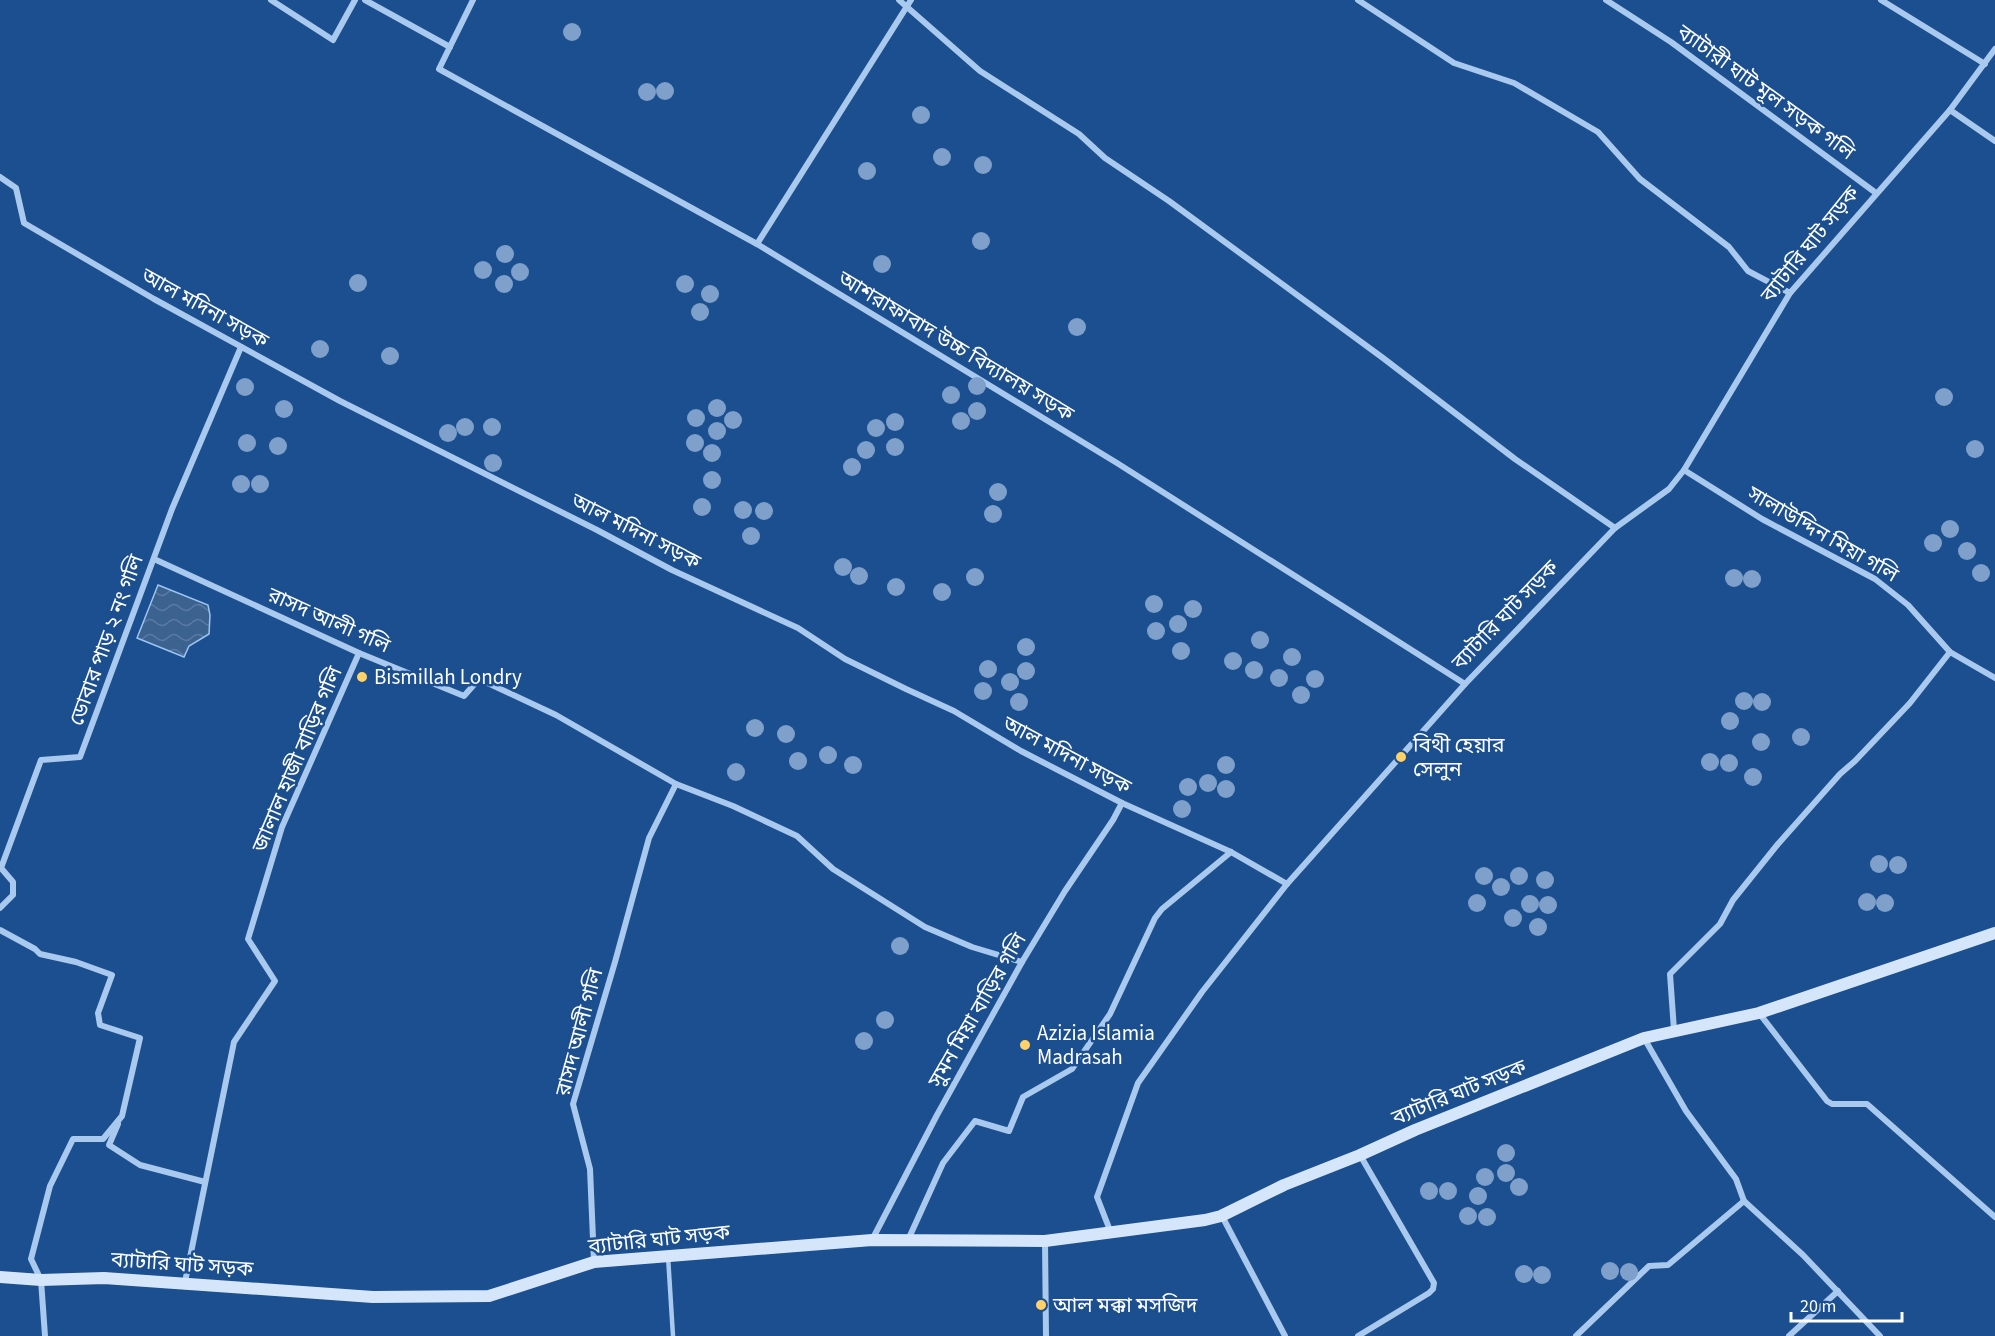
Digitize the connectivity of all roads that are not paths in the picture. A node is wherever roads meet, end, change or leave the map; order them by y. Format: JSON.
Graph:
{"nodes":[{"id":1,"x":271,"y":0,"type":"edge"},
{"id":2,"x":356,"y":0,"type":"edge"},
{"id":3,"x":365,"y":0,"type":"edge"},
{"id":4,"x":473,"y":0,"type":"edge"},
{"id":5,"x":899,"y":0,"type":"edge"},
{"id":6,"x":1358,"y":0,"type":"edge"},
{"id":7,"x":1606,"y":0,"type":"edge"},
{"id":8,"x":1881,"y":0,"type":"edge"},
{"id":9,"x":910,"y":3,"type":"edge"},
{"id":10,"x":450,"y":47,"type":"junction"},
{"id":11,"x":1995,"y":49,"type":"edge"},
{"id":12,"x":1985,"y":64,"type":"junction"},
{"id":13,"x":1950,"y":110,"type":"junction"},
{"id":14,"x":1995,"y":141,"type":"edge"},
{"id":15,"x":0,"y":177,"type":"edge"},
{"id":16,"x":1876,"y":193,"type":"junction"},
{"id":17,"x":757,"y":244,"type":"junction"},
{"id":18,"x":1790,"y":293,"type":"junction"},
{"id":19,"x":241,"y":347,"type":"junction"},
{"id":20,"x":1684,"y":470,"type":"junction"},
{"id":21,"x":1615,"y":528,"type":"junction"},
{"id":22,"x":154,"y":559,"type":"junction"},
{"id":23,"x":1950,"y":652,"type":"junction"},
{"id":24,"x":359,"y":653,"type":"junction"},
{"id":25,"x":1995,"y":678,"type":"edge"},
{"id":26,"x":1465,"y":684,"type":"junction"},
{"id":27,"x":676,"y":784,"type":"junction"},
{"id":28,"x":1122,"y":803,"type":"junction"},
{"id":29,"x":1231,"y":852,"type":"junction"},
{"id":30,"x":1287,"y":884,"type":"junction"},
{"id":31,"x":0,"y":908,"type":"edge"},
{"id":32,"x":0,"y":930,"type":"edge"},
{"id":33,"x":1995,"y":933,"type":"edge"},
{"id":34,"x":1022,"y":962,"type":"junction"},
{"id":35,"x":1759,"y":1013,"type":"junction"},
{"id":36,"x":1674,"y":1030,"type":"junction"},
{"id":37,"x":1644,"y":1038,"type":"junction"},
{"id":38,"x":122,"y":1116,"type":"junction"},
{"id":39,"x":1360,"y":1155,"type":"junction"},
{"id":40,"x":206,"y":1182,"type":"junction"},
{"id":41,"x":1744,"y":1201,"type":"junction"},
{"id":42,"x":1221,"y":1216,"type":"junction"},
{"id":43,"x":1995,"y":1217,"type":"edge"},
{"id":44,"x":1111,"y":1233,"type":"junction"},
{"id":45,"x":872,"y":1240,"type":"junction"},
{"id":46,"x":908,"y":1240,"type":"junction"},
{"id":47,"x":1045,"y":1241,"type":"junction"},
{"id":48,"x":668,"y":1256,"type":"junction"},
{"id":49,"x":594,"y":1262,"type":"junction"},
{"id":50,"x":0,"y":1277,"type":"edge"},
{"id":51,"x":41,"y":1280,"type":"junction"},
{"id":52,"x":185,"y":1282,"type":"junction"},
{"id":53,"x":1838,"y":1291,"type":"junction"},
{"id":54,"x":45,"y":1336,"type":"edge"},
{"id":55,"x":673,"y":1336,"type":"edge"},
{"id":56,"x":1046,"y":1336,"type":"edge"},
{"id":57,"x":1285,"y":1336,"type":"edge"},
{"id":58,"x":1358,"y":1336,"type":"edge"},
{"id":59,"x":1576,"y":1336,"type":"edge"},
{"id":60,"x":1789,"y":1336,"type":"edge"},
{"id":61,"x":1880,"y":1336,"type":"edge"}],
"edges":[{"from":1,"to":2,"type":"street"},
{"from":3,"to":10,"type":"street"},
{"from":4,"to":10,"type":"street"},
{"from":5,"to":9,"type":"street"},
{"from":6,"to":18,"type":"street"},
{"from":7,"to":16,"type":"street","name":"ব্যাটারী ঘাট মূল সড়ক গলি"},
{"from":8,"to":12,"type":"street"},
{"from":9,"to":17,"type":"street"},
{"from":9,"to":21,"type":"street"},
{"from":10,"to":17,"type":"street","name":"আশরাফাবাদ উচ্চ বিদ্যালয় সড়ক"},
{"from":11,"to":12,"type":"street","name":"ব্যাটারি ঘাট সড়ক"},
{"from":12,"to":13,"type":"street","name":"ব্যাটারি ঘাট সড়ক"},
{"from":13,"to":14,"type":"street"},
{"from":13,"to":16,"type":"street","name":"ব্যাটারি ঘাট সড়ক"},
{"from":15,"to":19,"type":"street","name":"আল মদিনা সড়ক"},
{"from":16,"to":18,"type":"street","name":"ব্যাটারি ঘাট সড়ক"},
{"from":17,"to":26,"type":"street","name":"আশরাফাবাদ উচ্চ বিদ্যালয় সড়ক"},
{"from":18,"to":20,"type":"street","name":"ব্যাটারি ঘাট সড়ক"},
{"from":19,"to":22,"type":"street","name":"ডোবার পাড় ২ নং গলি"},
{"from":19,"to":28,"type":"street","name":"আল মদিনা সড়ক"},
{"from":20,"to":21,"type":"street","name":"ব্যাটারি ঘাট সড়ক"},
{"from":20,"to":23,"type":"street","name":"সালাউদ্দিন মিয়া গলি"},
{"from":21,"to":26,"type":"street","name":"ব্যাটারি ঘাট সড়ক"},
{"from":22,"to":24,"type":"street","name":"রাসদ আলী গলি"},
{"from":22,"to":31,"type":"street","name":"ডোবার পাড় ২ নং গলি"},
{"from":23,"to":25,"type":"street","name":"সালাউদ্দিন মিয়া গলি"},
{"from":23,"to":36,"type":"street"},
{"from":24,"to":27,"type":"street","name":"রাসদ আলী গলি"},
{"from":24,"to":40,"type":"street","name":"জালাল হাজী বাড়ির গলি"},
{"from":26,"to":30,"type":"street","name":"ব্যাটারি ঘাট সড়ক"},
{"from":27,"to":34,"type":"street","name":"রাসদ আলী গলি"},
{"from":27,"to":49,"type":"street","name":"রাসদ আলী গলি"},
{"from":28,"to":29,"type":"street","name":"আল মদিনা সড়ক"},
{"from":28,"to":34,"type":"street","name":"সুমন মিয়া বাড়ির গলি"},
{"from":29,"to":30,"type":"street","name":"আল মদিনা সড়ক"},
{"from":29,"to":46,"type":"street"},
{"from":30,"to":44,"type":"street","name":"ব্যাটারি ঘাট সড়ক"},
{"from":32,"to":38,"type":"street"},
{"from":33,"to":35,"type":"street","name":"ব্যাটারি ঘাট সড়ক"},
{"from":34,"to":45,"type":"street","name":"সুমন মিয়া বাড়ির গলি"},
{"from":35,"to":36,"type":"street","name":"ব্যাটারি ঘাট সড়ক"},
{"from":35,"to":43,"type":"street"},
{"from":36,"to":37,"type":"street","name":"ব্যাটারি ঘাট সড়ক"},
{"from":37,"to":39,"type":"street","name":"ব্যাটারি ঘাট সড়ক"},
{"from":37,"to":41,"type":"street"},
{"from":38,"to":40,"type":"street"},
{"from":38,"to":51,"type":"street"},
{"from":39,"to":42,"type":"street","name":"ব্যাটারি ঘাট সড়ক"},
{"from":39,"to":58,"type":"street"},
{"from":40,"to":52,"type":"street","name":"জালাল হাজী বাড়ির গলি"},
{"from":41,"to":53,"type":"street"},
{"from":41,"to":59,"type":"street"},
{"from":42,"to":44,"type":"street","name":"ব্যাটারি ঘাট সড়ক"},
{"from":42,"to":57,"type":"street"},
{"from":44,"to":47,"type":"street","name":"ব্যাটারি ঘাট সড়ক"},
{"from":45,"to":46,"type":"street","name":"ব্যাটারি ঘাট সড়ক"},
{"from":45,"to":48,"type":"street","name":"ব্যাটারি ঘাট সড়ক"},
{"from":46,"to":47,"type":"street","name":"ব্যাটারি ঘাট সড়ক"},
{"from":47,"to":56,"type":"street"},
{"from":48,"to":49,"type":"street","name":"ব্যাটারি ঘাট সড়ক"},
{"from":48,"to":55,"type":"lane"},
{"from":49,"to":52,"type":"street","name":"ব্যাটারি ঘাট সড়ক"},
{"from":50,"to":51,"type":"street","name":"ব্যাটারি ঘাট সড়ক"},
{"from":51,"to":52,"type":"street","name":"ব্যাটারি ঘাট সড়ক"},
{"from":51,"to":54,"type":"street"},
{"from":53,"to":60,"type":"street"},
{"from":53,"to":61,"type":"street"}]}
